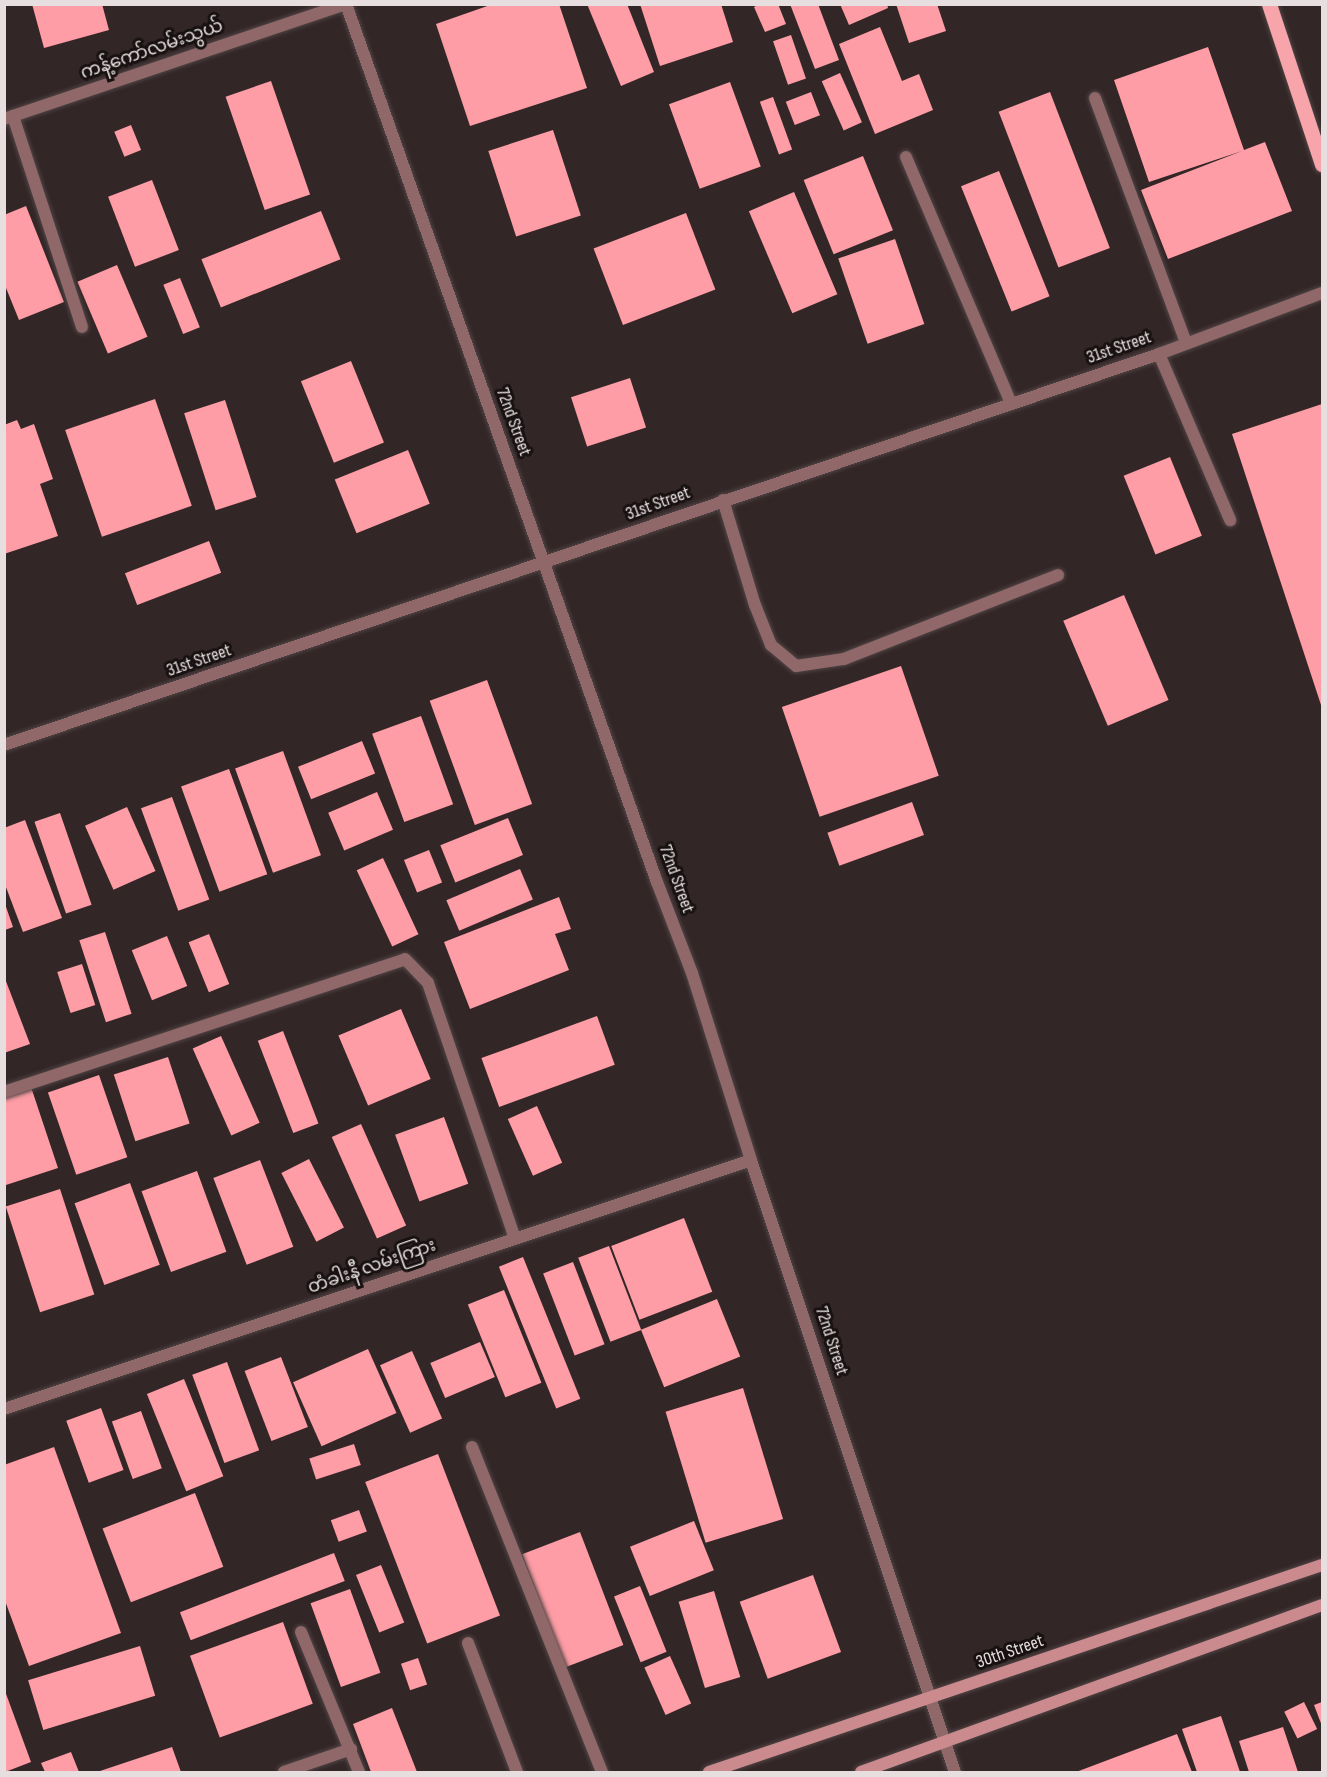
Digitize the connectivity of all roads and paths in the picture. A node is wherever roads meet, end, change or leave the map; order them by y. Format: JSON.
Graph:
{"nodes":[{"id":1,"x":346,"y":4,"type":"edge"},
{"id":2,"x":1269,"y":4,"type":"edge"},
{"id":3,"x":1095,"y":98,"type":"dead end"},
{"id":4,"x":9,"y":117,"type":"edge"},
{"id":5,"x":906,"y":158,"type":"dead end"},
{"id":6,"x":1323,"y":164,"type":"edge"},
{"id":7,"x":1323,"y":293,"type":"edge"},
{"id":8,"x":82,"y":327,"type":"dead end"},
{"id":9,"x":1186,"y":343,"type":"junction"},
{"id":10,"x":1159,"y":354,"type":"junction"},
{"id":11,"x":1011,"y":403,"type":"junction"},
{"id":12,"x":723,"y":500,"type":"junction"},
{"id":13,"x":1230,"y":520,"type":"dead end"},
{"id":14,"x":544,"y":564,"type":"junction"},
{"id":15,"x":1058,"y":575,"type":"dead end"},
{"id":16,"x":4,"y":746,"type":"edge"},
{"id":17,"x":4,"y":1092,"type":"edge"},
{"id":18,"x":751,"y":1160,"type":"junction"},
{"id":19,"x":515,"y":1238,"type":"junction"},
{"id":20,"x":4,"y":1409,"type":"edge"},
{"id":21,"x":472,"y":1447,"type":"dead end"},
{"id":22,"x":1323,"y":1565,"type":"edge"},
{"id":23,"x":1323,"y":1605,"type":"edge"},
{"id":24,"x":301,"y":1632,"type":"dead end"},
{"id":25,"x":468,"y":1643,"type":"dead end"},
{"id":26,"x":931,"y":1697,"type":"junction"},
{"id":27,"x":945,"y":1744,"type":"junction"},
{"id":28,"x":351,"y":1749,"type":"junction"},
{"id":29,"x":284,"y":1773,"type":"edge"},
{"id":30,"x":359,"y":1773,"type":"edge"},
{"id":31,"x":517,"y":1773,"type":"edge"},
{"id":32,"x":602,"y":1773,"type":"edge"},
{"id":33,"x":709,"y":1773,"type":"edge"},
{"id":34,"x":861,"y":1773,"type":"edge"},
{"id":35,"x":955,"y":1773,"type":"edge"}],
"edges":[{"from":1,"to":4,"type":"street","name":"ကန့်ကော်လမ်းသွယ်"},
{"from":1,"to":14,"type":"street","name":"72nd Street"},
{"from":2,"to":6,"type":"main road"},
{"from":3,"to":9,"type":"street"},
{"from":4,"to":8,"type":"street"},
{"from":5,"to":11,"type":"street"},
{"from":7,"to":9,"type":"street","name":"31st Street"},
{"from":9,"to":10,"type":"street","name":"31st Street"},
{"from":10,"to":11,"type":"street","name":"31st Street"},
{"from":10,"to":13,"type":"street"},
{"from":11,"to":12,"type":"street","name":"31st Street"},
{"from":12,"to":14,"type":"street","name":"31st Street"},
{"from":12,"to":15,"type":"street"},
{"from":14,"to":16,"type":"street","name":"31st Street"},
{"from":14,"to":18,"type":"street","name":"72nd Street"},
{"from":17,"to":19,"type":"street"},
{"from":18,"to":19,"type":"street","name":"တံခါးနီ လမ်းကြား"},
{"from":18,"to":26,"type":"street","name":"72nd Street"},
{"from":19,"to":20,"type":"street","name":"တံခါးနီ လမ်းကြား"},
{"from":21,"to":32,"type":"street"},
{"from":22,"to":26,"type":"main road","name":"30th Street"},
{"from":23,"to":27,"type":"main road"},
{"from":24,"to":28,"type":"street"},
{"from":25,"to":31,"type":"street"},
{"from":26,"to":27,"type":"street","name":"72nd Street"},
{"from":26,"to":33,"type":"main road","name":"30th Street"},
{"from":27,"to":34,"type":"main road"},
{"from":27,"to":35,"type":"street","name":"72nd Street"},
{"from":28,"to":29,"type":"street"},
{"from":28,"to":30,"type":"street"}]}
